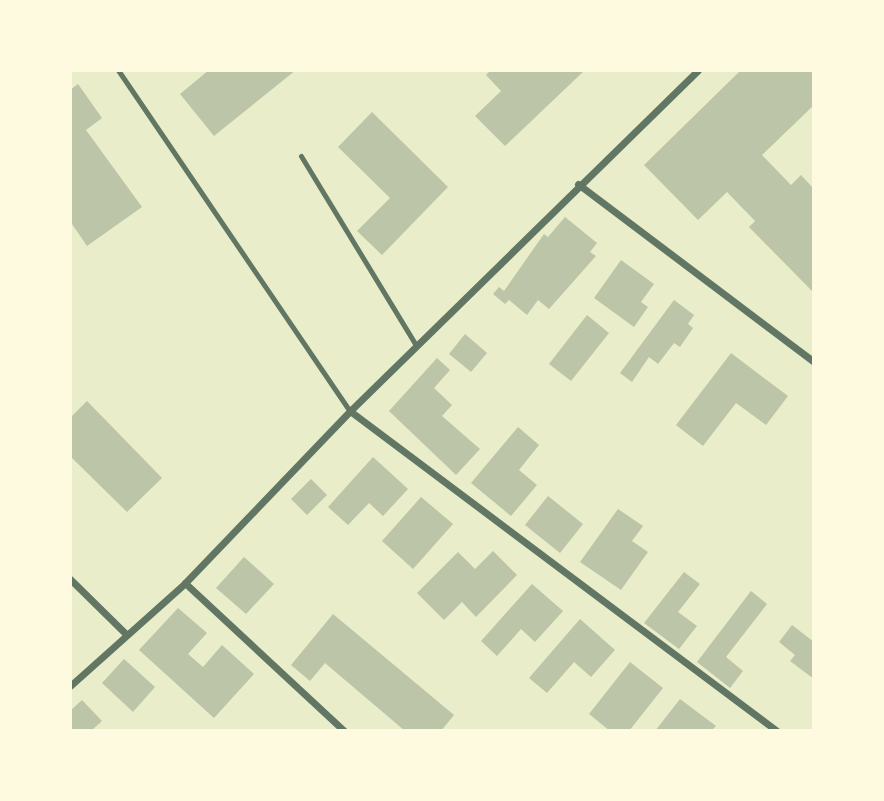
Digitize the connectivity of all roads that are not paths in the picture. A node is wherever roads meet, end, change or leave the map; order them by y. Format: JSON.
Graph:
{"nodes":[{"id":1,"x":118,"y":70,"type":"edge"},
{"id":2,"x":698,"y":70,"type":"edge"},
{"id":3,"x":301,"y":156,"type":"dead end"},
{"id":4,"x":578,"y":184,"type":"junction"},
{"id":5,"x":416,"y":345,"type":"junction"},
{"id":6,"x":814,"y":362,"type":"edge"},
{"id":7,"x":350,"y":411,"type":"junction"},
{"id":8,"x":70,"y":579,"type":"edge"},
{"id":9,"x":185,"y":583,"type":"junction"},
{"id":10,"x":125,"y":633,"type":"junction"},
{"id":11,"x":70,"y":686,"type":"edge"},
{"id":12,"x":344,"y":731,"type":"edge"},
{"id":13,"x":777,"y":731,"type":"edge"}],
"edges":[{"from":1,"to":7,"type":"lane"},
{"from":2,"to":4,"type":"street"},
{"from":3,"to":5,"type":"lane"},
{"from":4,"to":5,"type":"street"},
{"from":4,"to":6,"type":"street"},
{"from":5,"to":7,"type":"street"},
{"from":7,"to":9,"type":"street"},
{"from":7,"to":13,"type":"street"},
{"from":8,"to":10,"type":"street"},
{"from":9,"to":10,"type":"street"},
{"from":9,"to":12,"type":"street"},
{"from":10,"to":11,"type":"street"}]}
